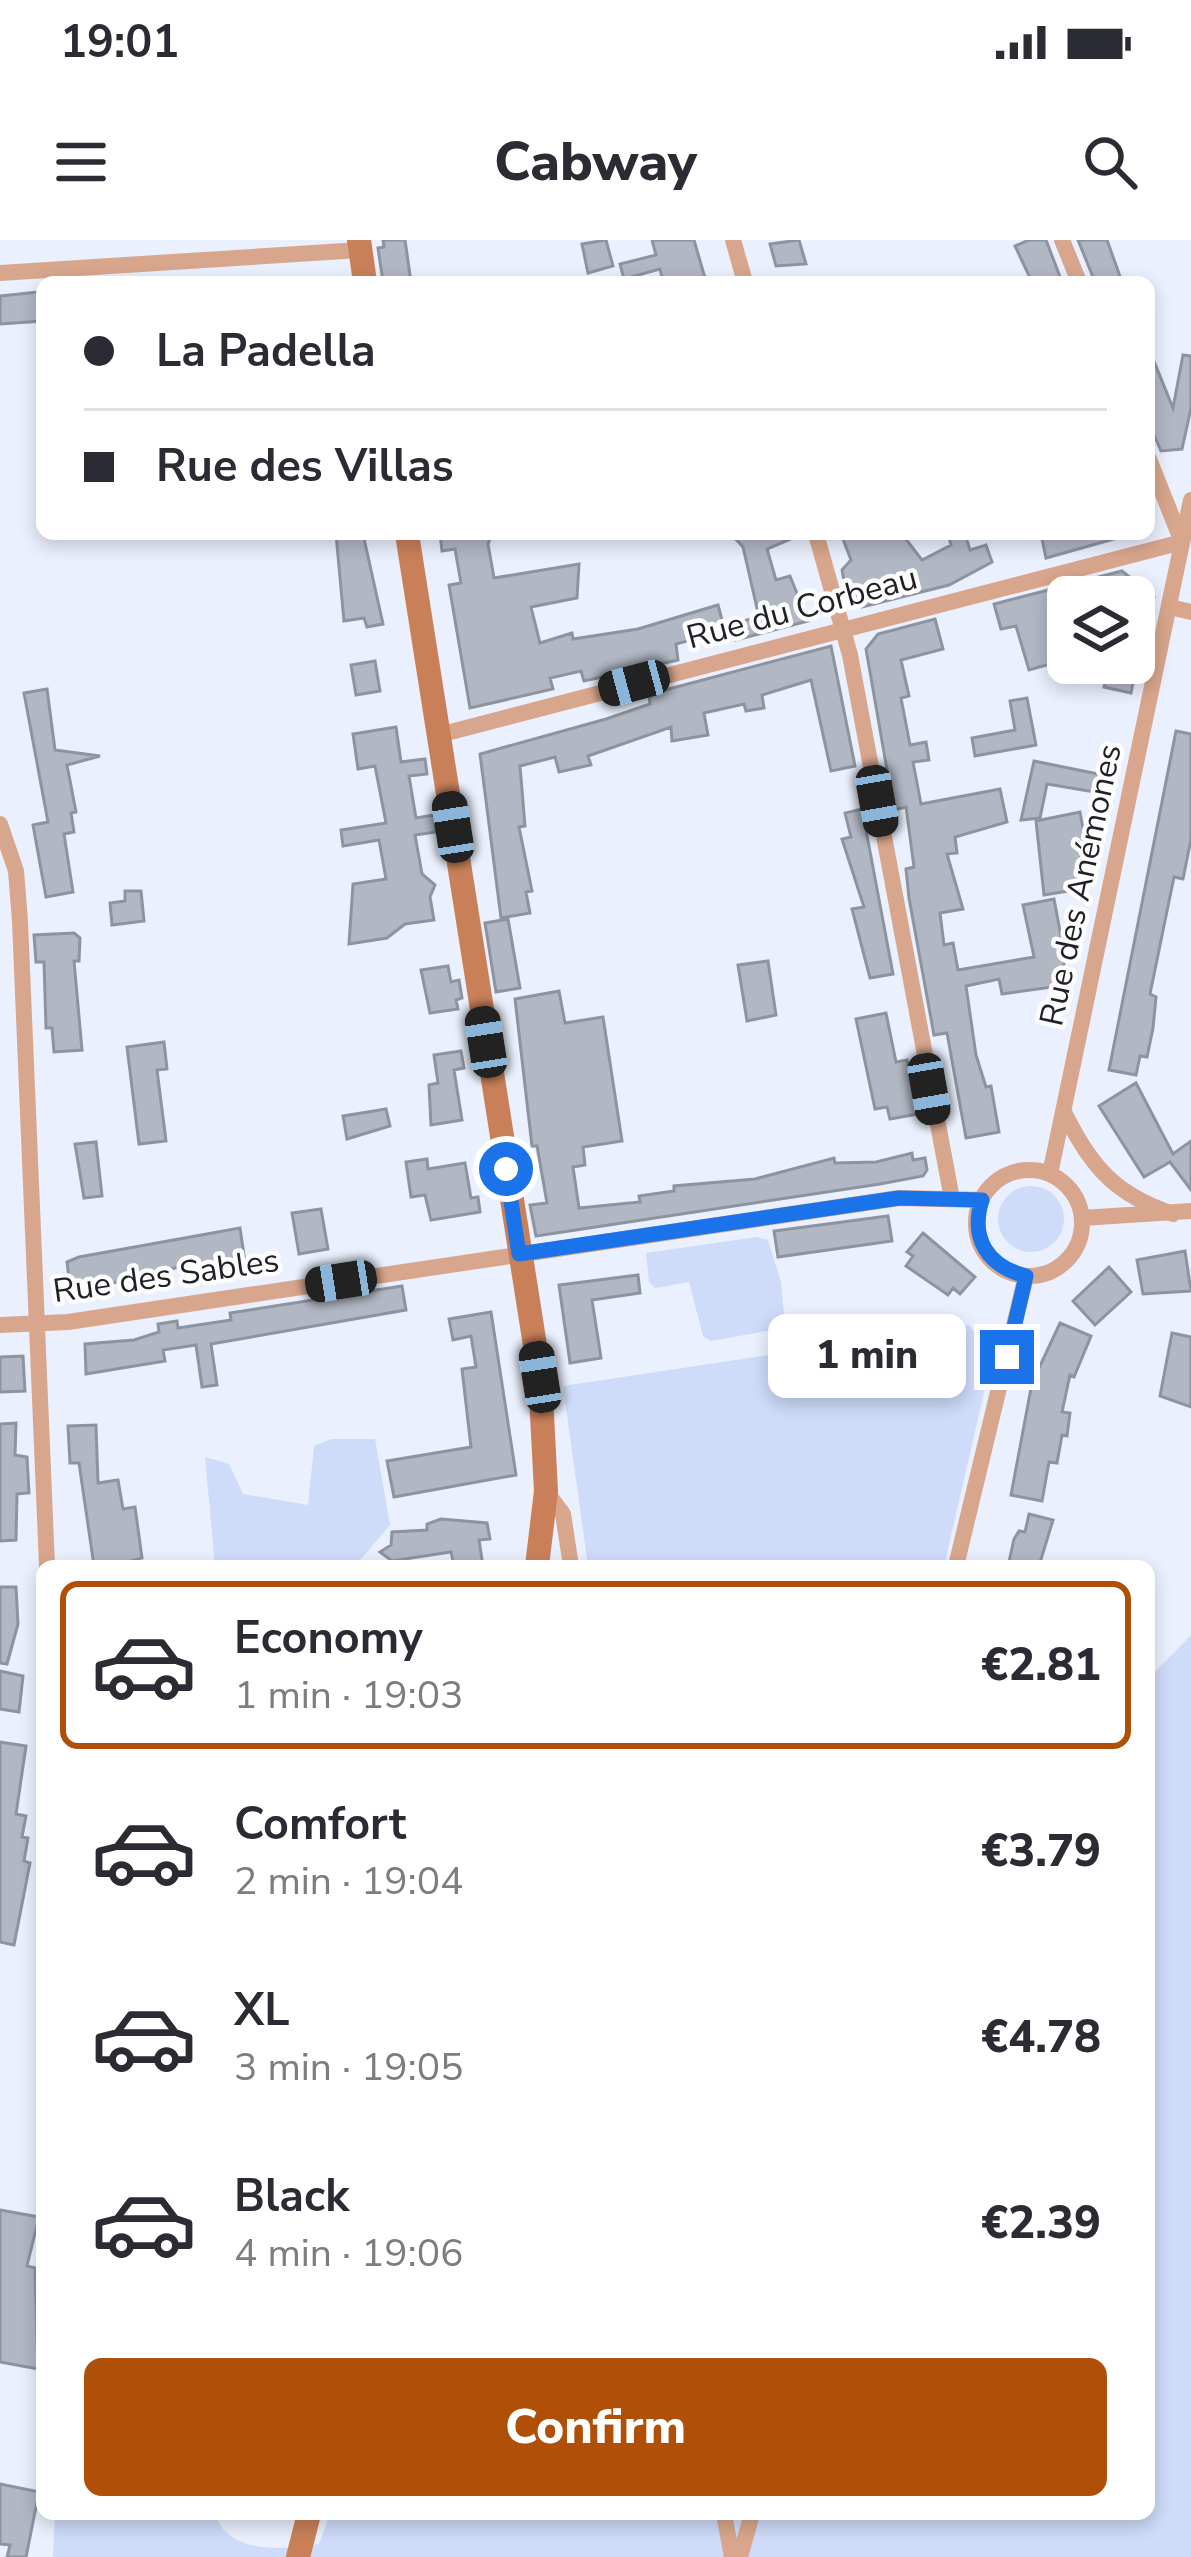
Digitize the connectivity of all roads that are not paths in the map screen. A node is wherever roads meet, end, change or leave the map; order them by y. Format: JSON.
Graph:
{"nodes":[{"id":1,"x":734,"y":240,"type":"edge"},
{"id":2,"x":1062,"y":240,"type":"edge"},
{"id":3,"x":360,"y":245,"type":"edge"},
{"id":4,"x":0,"y":273,"type":"edge"},
{"id":5,"x":364,"y":276,"type":"edge"},
{"id":6,"x":743,"y":276,"type":"edge"},
{"id":7,"x":1077,"y":276,"type":"edge"},
{"id":8,"x":1155,"y":474,"type":"edge"},
{"id":9,"x":1191,"y":500,"type":"edge"},
{"id":10,"x":408,"y":540,"type":"edge"},
{"id":11,"x":818,"y":540,"type":"edge"},
{"id":12,"x":1182,"y":542,"type":"junction"},
{"id":13,"x":1170,"y":608,"type":"junction"},
{"id":14,"x":1191,"y":612,"type":"edge"},
{"id":15,"x":843,"y":628,"type":"junction"},
{"id":16,"x":439,"y":735,"type":"junction"},
{"id":17,"x":0,"y":824,"type":"edge"},
{"id":18,"x":1065,"y":1114,"type":"junction"},
{"id":19,"x":1050,"y":1174,"type":"junction"},
{"id":20,"x":952,"y":1199,"type":"junction"},
{"id":21,"x":982,"y":1200,"type":"junction"},
{"id":22,"x":1182,"y":1213,"type":"edge"},
{"id":23,"x":1082,"y":1218,"type":"junction"},
{"id":24,"x":519,"y":1254,"type":"junction"},
{"id":25,"x":1026,"y":1276,"type":"junction"},
{"id":26,"x":0,"y":1325,"type":"edge"},
{"id":27,"x":37,"y":1325,"type":"junction"},
{"id":28,"x":545,"y":1491,"type":"junction"},
{"id":29,"x":46,"y":1560,"type":"edge"},
{"id":30,"x":538,"y":1560,"type":"edge"},
{"id":31,"x":570,"y":1560,"type":"edge"},
{"id":32,"x":957,"y":1560,"type":"edge"},
{"id":33,"x":307,"y":2520,"type":"edge"},
{"id":34,"x":726,"y":2520,"type":"edge"},
{"id":35,"x":750,"y":2520,"type":"edge"},
{"id":36,"x":298,"y":2557,"type":"edge"},
{"id":37,"x":736,"y":2557,"type":"edge"}],
"edges":[{"from":1,"to":6,"type":"street"},
{"from":2,"to":7,"type":"street"},
{"from":3,"to":4,"type":"street"},
{"from":3,"to":5,"type":"street"},
{"from":8,"to":12,"type":"street"},
{"from":9,"to":12,"type":"street","name":"Rue des Anémones"},
{"from":10,"to":16,"type":"street"},
{"from":11,"to":15,"type":"street"},
{"from":12,"to":13,"type":"street","name":"Rue des Anémones"},
{"from":12,"to":15,"type":"street","name":"Rue du Corbeau"},
{"from":13,"to":14,"type":"street"},
{"from":13,"to":18,"type":"street","name":"Rue des Anémones"},
{"from":15,"to":16,"type":"street","name":"Rue du Corbeau"},
{"from":15,"to":20,"type":"street"},
{"from":16,"to":24,"type":"street"},
{"from":17,"to":27,"type":"street"},
{"from":18,"to":19,"type":"street","name":"Rue des Anémones"},
{"from":18,"to":22,"type":"street"},
{"from":19,"to":21,"type":"street"},
{"from":19,"to":23,"type":"street"},
{"from":20,"to":21,"type":"street","name":"Rue des Sables"},
{"from":20,"to":24,"type":"street","name":"Rue des Sables"},
{"from":21,"to":25,"type":"street"},
{"from":22,"to":23,"type":"street"},
{"from":23,"to":25,"type":"street"},
{"from":24,"to":27,"type":"street","name":"Rue des Sables"},
{"from":24,"to":28,"type":"street"},
{"from":25,"to":32,"type":"street"},
{"from":26,"to":27,"type":"street","name":"Rue des Sables"},
{"from":27,"to":29,"type":"street"},
{"from":28,"to":30,"type":"street"},
{"from":28,"to":31,"type":"street"},
{"from":33,"to":36,"type":"street"},
{"from":34,"to":37,"type":"street"},
{"from":35,"to":37,"type":"street"}]}
